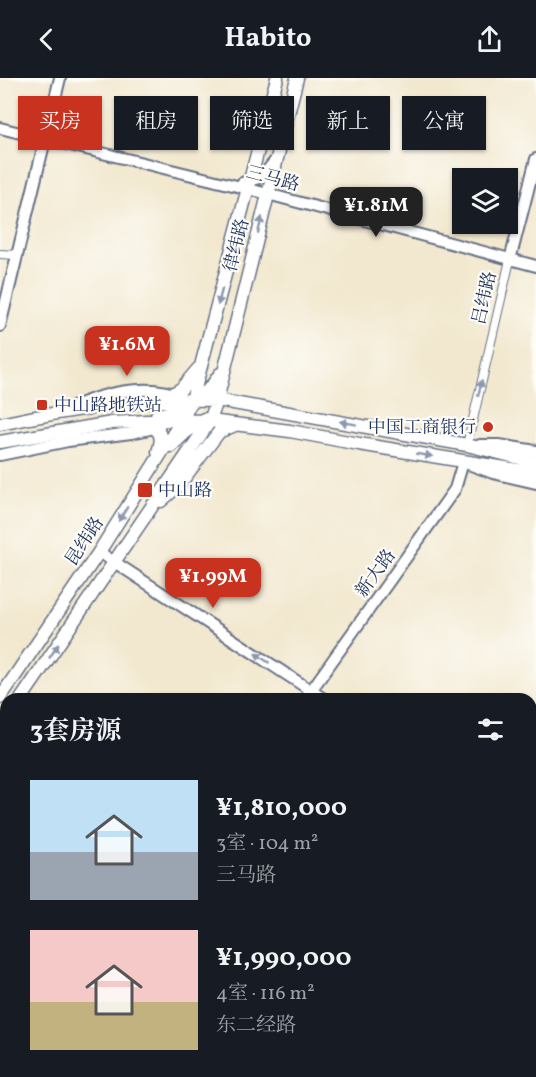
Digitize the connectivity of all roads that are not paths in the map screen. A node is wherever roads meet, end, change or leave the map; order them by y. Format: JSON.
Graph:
{"nodes":[{"id":1,"x":60,"y":78,"type":"edge"},
{"id":2,"x":277,"y":78,"type":"edge"},
{"id":3,"x":297,"y":78,"type":"edge"},
{"id":4,"x":56,"y":96,"type":"edge"},
{"id":5,"x":0,"y":128,"type":"edge"},
{"id":6,"x":18,"y":132,"type":"edge"},
{"id":7,"x":42,"y":150,"type":"edge"},
{"id":8,"x":90,"y":150,"type":"edge"},
{"id":9,"x":536,"y":159,"type":"edge"},
{"id":10,"x":275,"y":161,"type":"junction"},
{"id":11,"x":249,"y":185,"type":"junction"},
{"id":12,"x":267,"y":194,"type":"junction"},
{"id":13,"x":0,"y":254,"type":"edge"},
{"id":14,"x":16,"y":255,"type":"junction"},
{"id":15,"x":510,"y":260,"type":"junction"},
{"id":16,"x":536,"y":266,"type":"edge"},
{"id":17,"x":0,"y":326,"type":"edge"},
{"id":18,"x":203,"y":361,"type":"junction"},
{"id":19,"x":226,"y":363,"type":"junction"},
{"id":20,"x":174,"y":393,"type":"junction"},
{"id":21,"x":216,"y":400,"type":"junction"},
{"id":22,"x":193,"y":401,"type":"junction"},
{"id":23,"x":157,"y":402,"type":"junction"},
{"id":24,"x":262,"y":408,"type":"junction"},
{"id":25,"x":66,"y":410,"type":"junction"},
{"id":26,"x":208,"y":418,"type":"junction"},
{"id":27,"x":182,"y":420,"type":"junction"},
{"id":28,"x":129,"y":422,"type":"junction"},
{"id":29,"x":0,"y":424,"type":"edge"},
{"id":30,"x":242,"y":425,"type":"junction"},
{"id":31,"x":157,"y":428,"type":"junction"},
{"id":32,"x":0,"y":442,"type":"edge"},
{"id":33,"x":467,"y":445,"type":"junction"},
{"id":34,"x":536,"y":450,"type":"edge"},
{"id":35,"x":0,"y":455,"type":"edge"},
{"id":36,"x":507,"y":461,"type":"junction"},
{"id":37,"x":463,"y":462,"type":"junction"},
{"id":38,"x":536,"y":462,"type":"edge"},
{"id":39,"x":154,"y":464,"type":"junction"},
{"id":40,"x":536,"y":473,"type":"edge"},
{"id":41,"x":536,"y":483,"type":"edge"},
{"id":42,"x":148,"y":512,"type":"junction"},
{"id":43,"x":99,"y":552,"type":"junction"},
{"id":44,"x":114,"y":562,"type":"junction"},
{"id":45,"x":3,"y":693,"type":"edge"},
{"id":46,"x":25,"y":693,"type":"edge"},
{"id":47,"x":307,"y":693,"type":"edge"},
{"id":48,"x":309,"y":693,"type":"edge"}],
"edges":[{"from":1,"to":4,"type":"street"},
{"from":2,"to":11,"type":"main road","name":"律纬路"},
{"from":3,"to":10,"type":"main road","name":"律纬路"},
{"from":5,"to":6,"type":"street","name":"三马路"},
{"from":7,"to":14,"type":"street"},
{"from":8,"to":11,"type":"street","name":"三马路"},
{"from":9,"to":15,"type":"street","name":"吕纬路"},
{"from":10,"to":11,"type":"street"},
{"from":10,"to":12,"type":"main road","name":"律纬路"},
{"from":11,"to":12,"type":"street","name":"三马路"},
{"from":11,"to":18,"type":"main road","name":"律纬路","one_way":true},
{"from":12,"to":15,"type":"street","name":"三马路"},
{"from":19,"to":12,"type":"main road","name":"律纬路","one_way":true},
{"from":13,"to":14,"type":"street"},
{"from":14,"to":17,"type":"street"},
{"from":15,"to":16,"type":"street","name":"三马路"},
{"from":33,"to":15,"type":"street","name":"吕纬路","one_way":true},
{"from":18,"to":20,"type":"main road"},
{"from":18,"to":22,"type":"main road","name":"律纬路"},
{"from":19,"to":21,"type":"main road","name":"律纬路"},
{"from":19,"to":22,"type":"main road"},
{"from":20,"to":22,"type":"street"},
{"from":20,"to":23,"type":"main road"},
{"from":20,"to":25,"type":"street"},
{"from":21,"to":22,"type":"main road"},
{"from":21,"to":24,"type":"main road"},
{"from":21,"to":26,"type":"main road","name":"律纬路"},
{"from":22,"to":23,"type":"main road"},
{"from":22,"to":27,"type":"main road","name":"昆纬路"},
{"from":22,"to":28,"type":"main road"},
{"from":23,"to":25,"type":"main road"},
{"from":24,"to":26,"type":"main road"},
{"from":33,"to":24,"type":"main road","one_way":true},
{"from":25,"to":29,"type":"main road"},
{"from":26,"to":27,"type":"main road"},
{"from":26,"to":30,"type":"main road"},
{"from":26,"to":39,"type":"main road"},
{"from":26,"to":42,"type":"main road","name":"昆纬路"},
{"from":27,"to":28,"type":"main road"},
{"from":27,"to":31,"type":"street"},
{"from":27,"to":39,"type":"main road","name":"昆纬路"},
{"from":28,"to":31,"type":"main road"},
{"from":28,"to":32,"type":"main road"},
{"from":30,"to":37,"type":"main road","one_way":true},
{"from":30,"to":42,"type":"main road"},
{"from":31,"to":35,"type":"street"},
{"from":31,"to":39,"type":"main road"},
{"from":33,"to":34,"type":"street"},
{"from":33,"to":36,"type":"main road"},
{"from":36,"to":37,"type":"main road"},
{"from":36,"to":38,"type":"main road"},
{"from":36,"to":40,"type":"main road"},
{"from":37,"to":41,"type":"street"},
{"from":37,"to":48,"type":"street","name":"新大路"},
{"from":39,"to":43,"type":"main road","name":"昆纬路","one_way":true},
{"from":42,"to":44,"type":"main road","name":"昆纬路"},
{"from":43,"to":44,"type":"street"},
{"from":43,"to":45,"type":"main road","name":"昆纬路"},
{"from":46,"to":44,"type":"main road","name":"昆纬路","one_way":true},
{"from":47,"to":44,"type":"street","one_way":true}]}
